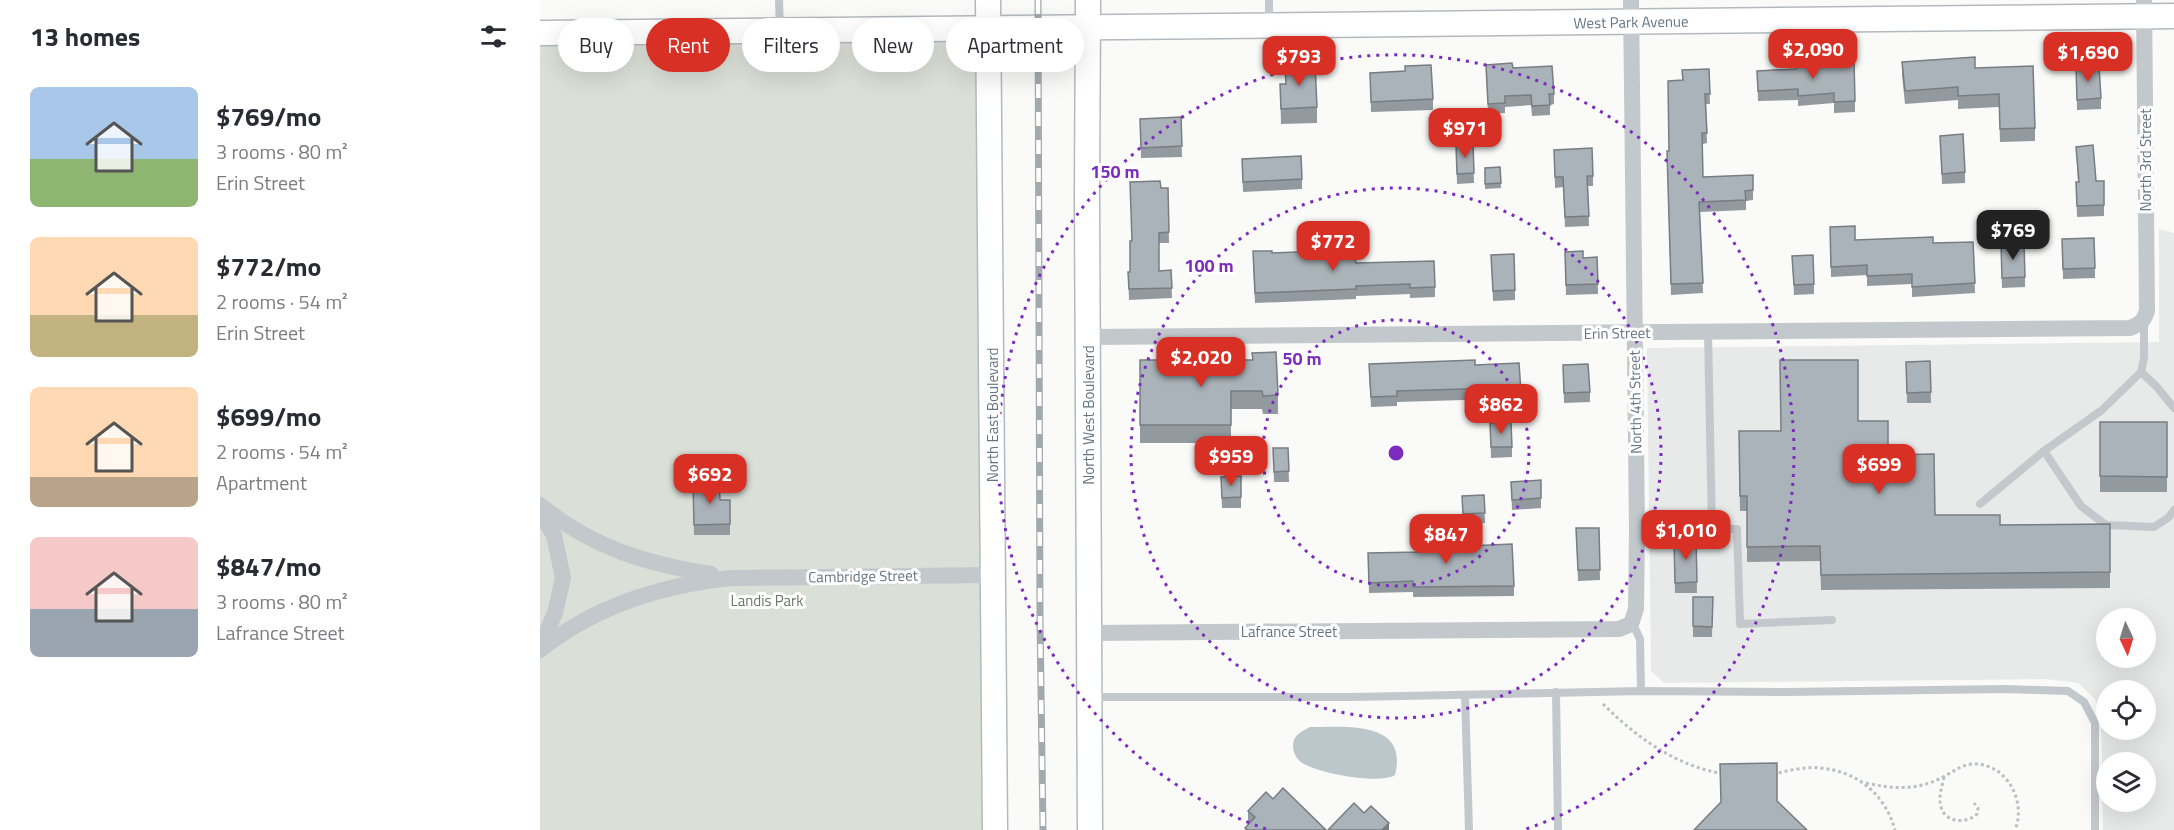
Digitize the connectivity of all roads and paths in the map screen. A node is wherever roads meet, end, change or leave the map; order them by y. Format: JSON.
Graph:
{"nodes":[{"id":1,"x":779,"y":0,"type":"edge"},
{"id":2,"x":988,"y":0,"type":"edge"},
{"id":3,"x":1088,"y":0,"type":"edge"},
{"id":4,"x":1269,"y":0,"type":"edge"},
{"id":5,"x":2144,"y":8,"type":"edge"},
{"id":6,"x":1631,"y":11,"type":"edge"},
{"id":7,"x":2174,"y":16,"type":"edge"},
{"id":8,"x":780,"y":18,"type":"edge"},
{"id":9,"x":989,"y":18,"type":"edge"},
{"id":10,"x":1269,"y":26,"type":"junction"},
{"id":11,"x":1084,"y":27,"type":"edge"},
{"id":12,"x":1088,"y":27,"type":"junction"},
{"id":13,"x":946,"y":28,"type":"edge"},
{"id":14,"x":840,"y":29,"type":"edge"},
{"id":15,"x":742,"y":30,"type":"edge"},
{"id":16,"x":540,"y":33,"type":"edge"},
{"id":17,"x":989,"y":72,"type":"edge"},
{"id":18,"x":2144,"y":319,"type":"junction"},
{"id":19,"x":1708,"y":332,"type":"junction"},
{"id":20,"x":1634,"y":333,"type":"junction"},
{"id":21,"x":1088,"y":337,"type":"junction"},
{"id":22,"x":2141,"y":372,"type":"junction"},
{"id":23,"x":2174,"y":408,"type":"edge"},
{"id":24,"x":2044,"y":451,"type":"junction"},
{"id":25,"x":1980,"y":504,"type":"dead end"},
{"id":26,"x":540,"y":505,"type":"edge"},
{"id":27,"x":2174,"y":510,"type":"edge"},
{"id":28,"x":540,"y":513,"type":"edge"},
{"id":29,"x":1712,"y":529,"type":"junction"},
{"id":30,"x":1637,"y":531,"type":"junction"},
{"id":31,"x":993,"y":575,"type":"junction"},
{"id":32,"x":732,"y":578,"type":"junction"},
{"id":33,"x":1832,"y":620,"type":"dead end"},
{"id":34,"x":1632,"y":622,"type":"junction"},
{"id":35,"x":1089,"y":633,"type":"junction"},
{"id":36,"x":540,"y":648,"type":"edge"},
{"id":37,"x":1641,"y":691,"type":"junction"},
{"id":38,"x":1556,"y":692,"type":"junction"},
{"id":39,"x":1591,"y":692,"type":"junction"},
{"id":40,"x":1465,"y":695,"type":"junction"},
{"id":41,"x":1089,"y":697,"type":"junction"},
{"id":42,"x":1732,"y":775,"type":"edge"},
{"id":43,"x":1770,"y":775,"type":"edge"},
{"id":44,"x":1944,"y":777,"type":"junction"},
{"id":45,"x":1864,"y":783,"type":"junction"},
{"id":46,"x":1974,"y":803,"type":"dead end"},
{"id":47,"x":995,"y":830,"type":"edge"},
{"id":48,"x":1090,"y":830,"type":"edge"},
{"id":49,"x":1469,"y":830,"type":"edge"},
{"id":50,"x":1558,"y":830,"type":"edge"},
{"id":51,"x":1895,"y":830,"type":"edge"},
{"id":52,"x":2015,"y":830,"type":"edge"},
{"id":53,"x":2095,"y":830,"type":"edge"}],
"edges":[{"from":1,"to":8,"type":"lane"},
{"from":2,"to":9,"type":"main road","name":"North East Boulevard"},
{"from":3,"to":12,"type":"main road","name":"North West Boulevard"},
{"from":4,"to":10,"type":"lane"},
{"from":5,"to":6,"type":"main road","name":"West Park Avenue"},
{"from":5,"to":7,"type":"main road","name":"West Park Avenue"},
{"from":5,"to":18,"type":"street","name":"North 3rd Street"},
{"from":6,"to":10,"type":"main road","name":"West Park Avenue"},
{"from":6,"to":20,"type":"street","name":"North 4th Street"},
{"from":10,"to":12,"type":"main road","name":"West Park Avenue"},
{"from":11,"to":12,"type":"main road","name":"West Park Avenue"},
{"from":12,"to":21,"type":"main road","name":"North West Boulevard"},
{"from":13,"to":14,"type":"main road","name":"West Park Avenue"},
{"from":15,"to":16,"type":"main road","name":"West Park Avenue"},
{"from":17,"to":31,"type":"main road","name":"North East Boulevard"},
{"from":18,"to":19,"type":"street","name":"Erin Street"},
{"from":18,"to":22,"type":"lane"},
{"from":19,"to":20,"type":"street","name":"Erin Street"},
{"from":19,"to":29,"type":"lane"},
{"from":20,"to":21,"type":"street","name":"Erin Street"},
{"from":20,"to":30,"type":"street","name":"North 4th Street"},
{"from":21,"to":35,"type":"main road","name":"North West Boulevard"},
{"from":22,"to":23,"type":"lane"},
{"from":22,"to":24,"type":"lane"},
{"from":24,"to":25,"type":"lane"},
{"from":24,"to":27,"type":"lane"},
{"from":26,"to":32,"type":"street","name":"Cambridge Street"},
{"from":28,"to":36,"type":"street"},
{"from":29,"to":30,"type":"lane"},
{"from":29,"to":33,"type":"lane"},
{"from":30,"to":34,"type":"street","name":"North 4th Street"},
{"from":31,"to":32,"type":"street","name":"Cambridge Street"},
{"from":31,"to":47,"type":"main road","name":"North East Boulevard"},
{"from":32,"to":36,"type":"street","name":"Cambridge Street"},
{"from":34,"to":35,"type":"street","name":"Lafrance Street"},
{"from":34,"to":37,"type":"lane"},
{"from":35,"to":41,"type":"main road","name":"North West Boulevard"},
{"from":37,"to":39,"type":"lane"},
{"from":37,"to":53,"type":"lane"},
{"from":38,"to":39,"type":"lane"},
{"from":38,"to":40,"type":"lane"},
{"from":38,"to":50,"type":"lane"},
{"from":39,"to":42,"type":"path"},
{"from":40,"to":41,"type":"lane"},
{"from":40,"to":49,"type":"lane"},
{"from":41,"to":48,"type":"main road","name":"North West Boulevard"},
{"from":43,"to":45,"type":"path"},
{"from":44,"to":45,"type":"path"},
{"from":44,"to":46,"type":"path"},
{"from":44,"to":52,"type":"path"},
{"from":45,"to":51,"type":"path"}]}
